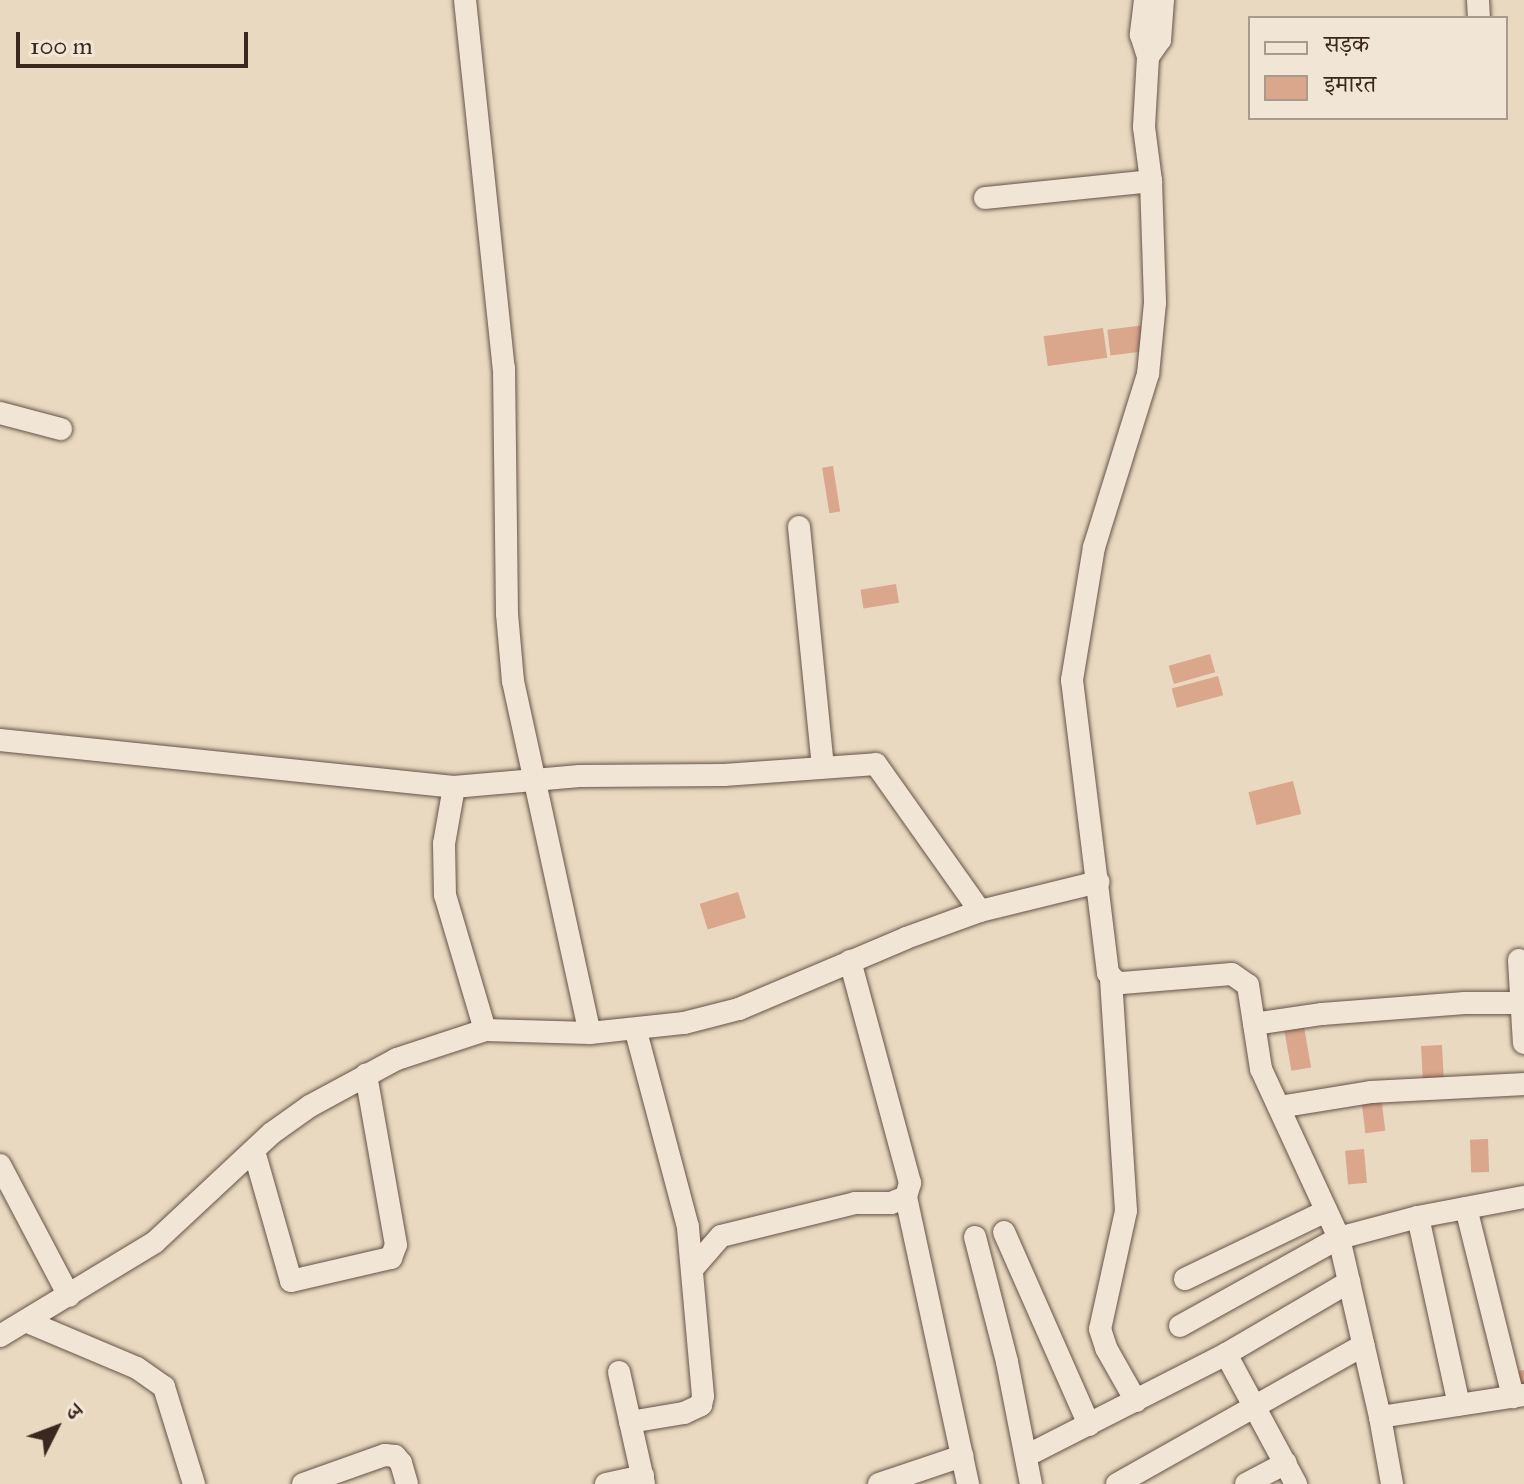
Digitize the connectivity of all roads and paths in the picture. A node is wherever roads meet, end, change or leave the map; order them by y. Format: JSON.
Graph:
{"nodes":[{"id":1,"x":465,"y":0,"type":"edge"},
{"id":2,"x":1145,"y":0,"type":"edge"},
{"id":3,"x":1163,"y":0,"type":"edge"},
{"id":4,"x":1148,"y":57,"type":"junction"},
{"id":5,"x":1151,"y":181,"type":"junction"},
{"id":6,"x":985,"y":198,"type":"dead end"},
{"id":7,"x":0,"y":413,"type":"edge"},
{"id":8,"x":61,"y":429,"type":"dead end"},
{"id":9,"x":799,"y":527,"type":"dead end"},
{"id":10,"x":0,"y":740,"type":"edge"},
{"id":11,"x":823,"y":766,"type":"junction"},
{"id":12,"x":534,"y":781,"type":"junction"},
{"id":13,"x":454,"y":787,"type":"junction"},
{"id":14,"x":1098,"y":882,"type":"junction"},
{"id":15,"x":980,"y":911,"type":"junction"},
{"id":16,"x":1519,"y":960,"type":"dead end"},
{"id":17,"x":850,"y":961,"type":"junction"},
{"id":18,"x":1111,"y":979,"type":"junction"},
{"id":19,"x":1520,"y":1003,"type":"junction"},
{"id":20,"x":1254,"y":1024,"type":"junction"},
{"id":21,"x":485,"y":1030,"type":"junction"},
{"id":22,"x":636,"y":1031,"type":"junction"},
{"id":23,"x":590,"y":1033,"type":"junction"},
{"id":24,"x":1524,"y":1040,"type":"edge"},
{"id":25,"x":366,"y":1075,"type":"junction"},
{"id":26,"x":1524,"y":1084,"type":"edge"},
{"id":27,"x":1279,"y":1107,"type":"junction"},
{"id":28,"x":254,"y":1151,"type":"junction"},
{"id":29,"x":0,"y":1165,"type":"edge"},
{"id":30,"x":906,"y":1197,"type":"junction"},
{"id":31,"x":1524,"y":1199,"type":"edge"},
{"id":32,"x":1466,"y":1208,"type":"junction"},
{"id":33,"x":1326,"y":1211,"type":"junction"},
{"id":34,"x":1418,"y":1217,"type":"junction"},
{"id":35,"x":1004,"y":1232,"type":"dead end"},
{"id":36,"x":975,"y":1237,"type":"dead end"},
{"id":37,"x":1339,"y":1238,"type":"junction"},
{"id":38,"x":694,"y":1267,"type":"junction"},
{"id":39,"x":1185,"y":1279,"type":"dead end"},
{"id":40,"x":1349,"y":1282,"type":"junction"},
{"id":41,"x":69,"y":1296,"type":"junction"},
{"id":42,"x":28,"y":1322,"type":"junction"},
{"id":43,"x":1180,"y":1326,"type":"dead end"},
{"id":44,"x":0,"y":1336,"type":"edge"},
{"id":45,"x":1364,"y":1345,"type":"junction"},
{"id":46,"x":1226,"y":1354,"type":"junction"},
{"id":47,"x":619,"y":1372,"type":"dead end"},
{"id":48,"x":1519,"y":1396,"type":"edge"},
{"id":49,"x":1136,"y":1401,"type":"junction"},
{"id":50,"x":1459,"y":1405,"type":"junction"},
{"id":51,"x":1255,"y":1407,"type":"junction"},
{"id":52,"x":1380,"y":1417,"type":"junction"},
{"id":53,"x":630,"y":1422,"type":"junction"},
{"id":54,"x":1089,"y":1425,"type":"junction"},
{"id":55,"x":962,"y":1456,"type":"junction"},
{"id":56,"x":1026,"y":1456,"type":"junction"},
{"id":57,"x":1286,"y":1463,"type":"junction"},
{"id":58,"x":644,"y":1480,"type":"edge"},
{"id":59,"x":194,"y":1484,"type":"edge"},
{"id":60,"x":303,"y":1484,"type":"edge"},
{"id":61,"x":407,"y":1484,"type":"edge"},
{"id":62,"x":606,"y":1484,"type":"edge"},
{"id":63,"x":879,"y":1484,"type":"edge"},
{"id":64,"x":968,"y":1484,"type":"edge"},
{"id":65,"x":1031,"y":1484,"type":"edge"},
{"id":66,"x":1117,"y":1484,"type":"edge"},
{"id":67,"x":1246,"y":1484,"type":"edge"},
{"id":68,"x":1296,"y":1484,"type":"edge"},
{"id":69,"x":1392,"y":1484,"type":"edge"}],
"edges":[{"from":1,"to":12,"type":"street"},
{"from":2,"to":4,"type":"street"},
{"from":3,"to":4,"type":"street"},
{"from":4,"to":5,"type":"street"},
{"from":5,"to":6,"type":"street"},
{"from":5,"to":14,"type":"street"},
{"from":7,"to":8,"type":"street"},
{"from":9,"to":11,"type":"street"},
{"from":10,"to":13,"type":"street"},
{"from":11,"to":12,"type":"street"},
{"from":11,"to":15,"type":"street"},
{"from":12,"to":13,"type":"street"},
{"from":12,"to":23,"type":"street"},
{"from":13,"to":21,"type":"street"},
{"from":14,"to":15,"type":"street"},
{"from":14,"to":18,"type":"street"},
{"from":15,"to":17,"type":"street"},
{"from":16,"to":19,"type":"street"},
{"from":17,"to":22,"type":"street"},
{"from":17,"to":30,"type":"street"},
{"from":18,"to":20,"type":"street"},
{"from":18,"to":49,"type":"street"},
{"from":19,"to":20,"type":"street"},
{"from":19,"to":24,"type":"street"},
{"from":20,"to":27,"type":"street"},
{"from":21,"to":23,"type":"street"},
{"from":21,"to":25,"type":"street"},
{"from":22,"to":23,"type":"street"},
{"from":22,"to":38,"type":"street"},
{"from":25,"to":28,"type":"street"},
{"from":25,"to":28,"type":"street"},
{"from":26,"to":27,"type":"street"},
{"from":27,"to":33,"type":"street"},
{"from":28,"to":41,"type":"street"},
{"from":29,"to":41,"type":"street"},
{"from":30,"to":38,"type":"street"},
{"from":30,"to":55,"type":"street"},
{"from":31,"to":32,"type":"street"},
{"from":32,"to":34,"type":"street"},
{"from":32,"to":48,"type":"street"},
{"from":33,"to":37,"type":"street"},
{"from":33,"to":39,"type":"street"},
{"from":34,"to":37,"type":"street"},
{"from":34,"to":50,"type":"street"},
{"from":35,"to":54,"type":"street"},
{"from":36,"to":56,"type":"street"},
{"from":37,"to":40,"type":"street"},
{"from":37,"to":43,"type":"street"},
{"from":38,"to":53,"type":"street"},
{"from":40,"to":45,"type":"street"},
{"from":40,"to":46,"type":"street"},
{"from":41,"to":42,"type":"street"},
{"from":42,"to":44,"type":"street"},
{"from":42,"to":59,"type":"street"},
{"from":45,"to":51,"type":"street"},
{"from":45,"to":52,"type":"street"},
{"from":46,"to":49,"type":"street"},
{"from":46,"to":51,"type":"street"},
{"from":47,"to":53,"type":"street"},
{"from":48,"to":50,"type":"street"},
{"from":49,"to":54,"type":"street"},
{"from":50,"to":52,"type":"street"},
{"from":51,"to":57,"type":"street"},
{"from":51,"to":66,"type":"street"},
{"from":52,"to":69,"type":"street"},
{"from":53,"to":58,"type":"street"},
{"from":54,"to":56,"type":"street"},
{"from":55,"to":63,"type":"street"},
{"from":55,"to":64,"type":"street"},
{"from":56,"to":65,"type":"street"},
{"from":57,"to":67,"type":"street"},
{"from":57,"to":68,"type":"street"},
{"from":58,"to":62,"type":"street"},
{"from":60,"to":61,"type":"street"}]}
